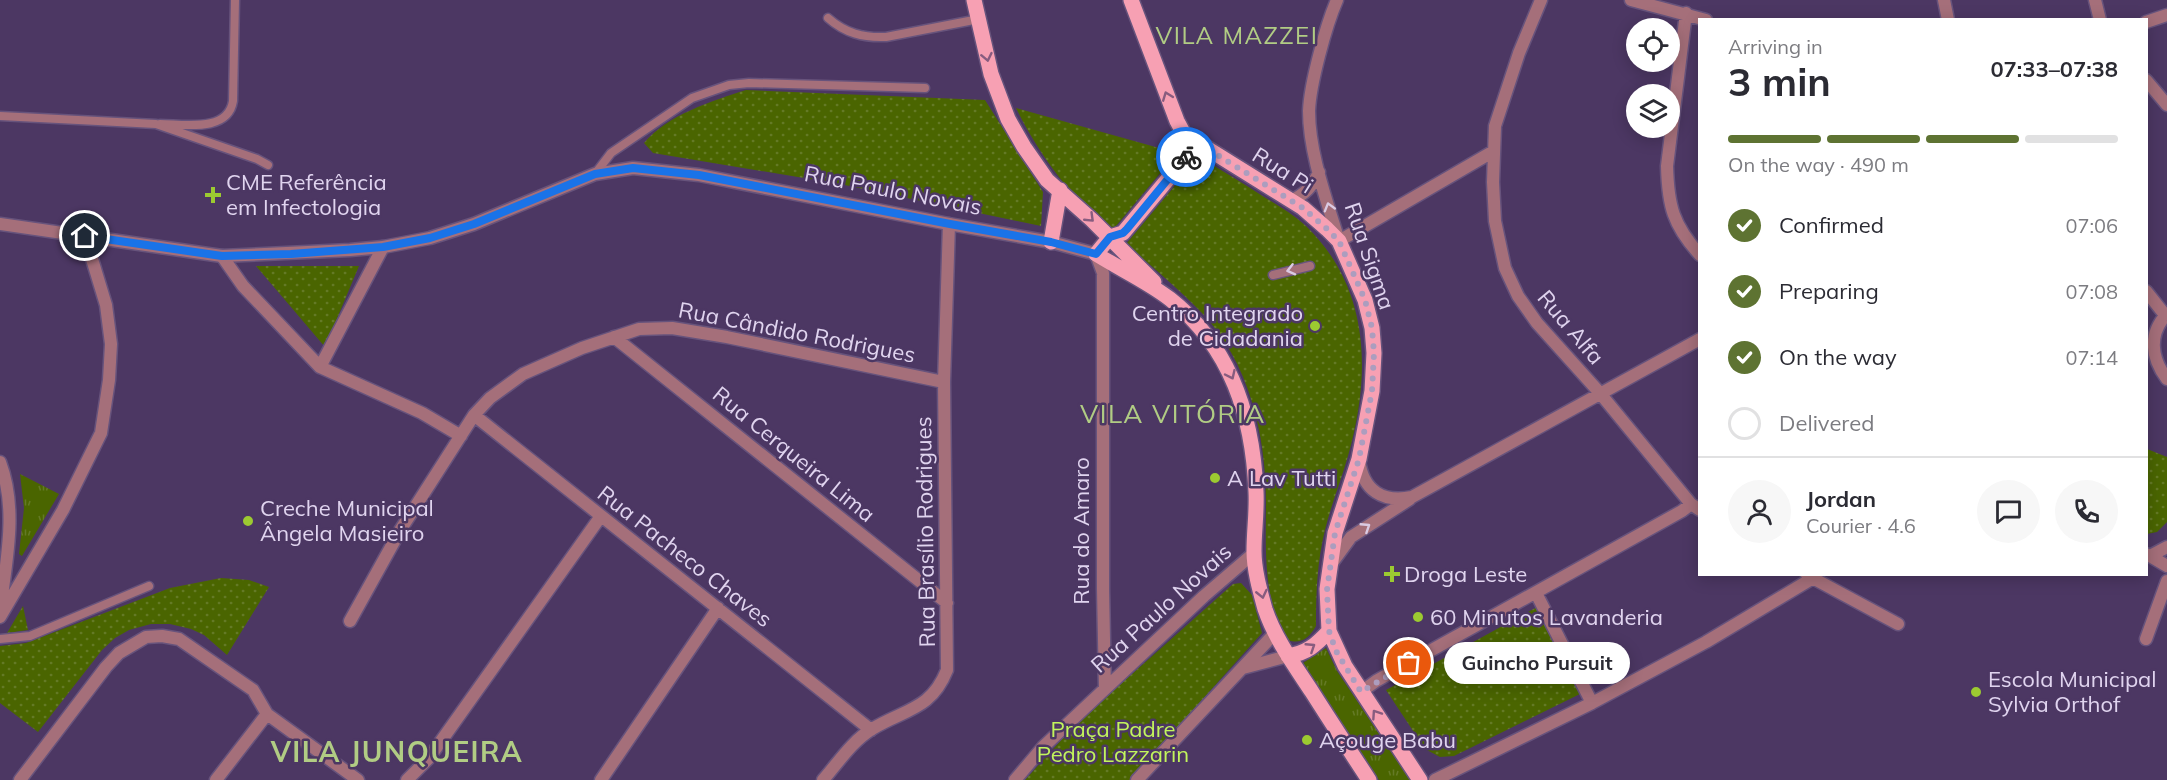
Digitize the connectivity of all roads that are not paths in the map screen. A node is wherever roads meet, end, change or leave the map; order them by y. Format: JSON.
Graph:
{"nodes":[{"id":1,"x":235,"y":0,"type":"edge"},
{"id":2,"x":974,"y":0,"type":"edge"},
{"id":3,"x":1131,"y":0,"type":"edge"},
{"id":4,"x":1337,"y":0,"type":"edge"},
{"id":5,"x":1541,"y":0,"type":"edge"},
{"id":6,"x":1631,"y":0,"type":"edge"},
{"id":7,"x":1944,"y":0,"type":"edge"},
{"id":8,"x":2095,"y":0,"type":"edge"},
{"id":9,"x":1686,"y":13,"type":"junction"},
{"id":10,"x":2167,"y":15,"type":"edge"},
{"id":11,"x":828,"y":18,"type":"dead end"},
{"id":12,"x":1700,"y":18,"type":"edge"},
{"id":13,"x":1948,"y":18,"type":"edge"},
{"id":14,"x":2100,"y":18,"type":"edge"},
{"id":15,"x":979,"y":19,"type":"junction"},
{"id":16,"x":2148,"y":21,"type":"edge"},
{"id":17,"x":2148,"y":82,"type":"edge"},
{"id":18,"x":926,"y":88,"type":"dead end"},
{"id":19,"x":2167,"y":105,"type":"edge"},
{"id":20,"x":0,"y":116,"type":"edge"},
{"id":21,"x":156,"y":123,"type":"junction"},
{"id":22,"x":1198,"y":143,"type":"junction"},
{"id":23,"x":1494,"y":151,"type":"junction"},
{"id":24,"x":268,"y":165,"type":"dead end"},
{"id":25,"x":1319,"y":172,"type":"junction"},
{"id":26,"x":595,"y":174,"type":"junction"},
{"id":27,"x":1060,"y":190,"type":"junction"},
{"id":28,"x":1291,"y":201,"type":"junction"},
{"id":29,"x":0,"y":224,"type":"edge"},
{"id":30,"x":950,"y":224,"type":"junction"},
{"id":31,"x":85,"y":236,"type":"junction"},
{"id":32,"x":1110,"y":237,"type":"junction"},
{"id":33,"x":1339,"y":241,"type":"junction"},
{"id":34,"x":1051,"y":242,"type":"junction"},
{"id":35,"x":383,"y":247,"type":"junction"},
{"id":36,"x":1698,"y":253,"type":"edge"},
{"id":37,"x":1096,"y":254,"type":"junction"},
{"id":38,"x":222,"y":256,"type":"junction"},
{"id":39,"x":1310,"y":266,"type":"dead end"},
{"id":40,"x":1273,"y":275,"type":"dead end"},
{"id":41,"x":2148,"y":293,"type":"edge"},
{"id":42,"x":1172,"y":300,"type":"junction"},
{"id":43,"x":2166,"y":314,"type":"edge"},
{"id":44,"x":614,"y":337,"type":"junction"},
{"id":45,"x":1698,"y":340,"type":"edge"},
{"id":46,"x":320,"y":367,"type":"junction"},
{"id":47,"x":2167,"y":379,"type":"edge"},
{"id":48,"x":944,"y":382,"type":"junction"},
{"id":49,"x":1599,"y":392,"type":"junction"},
{"id":50,"x":474,"y":415,"type":"junction"},
{"id":51,"x":461,"y":436,"type":"junction"},
{"id":52,"x":1359,"y":459,"type":"junction"},
{"id":53,"x":0,"y":462,"type":"edge"},
{"id":54,"x":1412,"y":497,"type":"junction"},
{"id":55,"x":1695,"y":507,"type":"edge"},
{"id":56,"x":601,"y":516,"type":"junction"},
{"id":57,"x":2167,"y":547,"type":"edge"},
{"id":58,"x":1254,"y":553,"type":"junction"},
{"id":59,"x":2148,"y":555,"type":"edge"},
{"id":60,"x":1329,"y":566,"type":"junction"},
{"id":61,"x":2167,"y":566,"type":"edge"},
{"id":62,"x":1810,"y":576,"type":"edge"},
{"id":63,"x":2167,"y":580,"type":"edge"},
{"id":64,"x":149,"y":586,"type":"dead end"},
{"id":65,"x":1536,"y":593,"type":"junction"},
{"id":66,"x":947,"y":603,"type":"junction"},
{"id":67,"x":718,"y":608,"type":"junction"},
{"id":68,"x":0,"y":616,"type":"edge"},
{"id":69,"x":350,"y":621,"type":"dead end"},
{"id":70,"x":1898,"y":624,"type":"dead end"},
{"id":71,"x":1329,"y":631,"type":"junction"},
{"id":72,"x":1275,"y":633,"type":"junction"},
{"id":73,"x":0,"y":639,"type":"edge"},
{"id":74,"x":2146,"y":639,"type":"dead end"},
{"id":75,"x":1288,"y":656,"type":"junction"},
{"id":76,"x":1242,"y":669,"type":"junction"},
{"id":77,"x":1105,"y":689,"type":"junction"},
{"id":78,"x":1361,"y":692,"type":"junction"},
{"id":79,"x":1592,"y":703,"type":"junction"},
{"id":80,"x":267,"y":714,"type":"junction"},
{"id":81,"x":871,"y":730,"type":"junction"},
{"id":82,"x":20,"y":780,"type":"edge"},
{"id":83,"x":216,"y":780,"type":"edge"},
{"id":84,"x":358,"y":780,"type":"edge"},
{"id":85,"x":407,"y":780,"type":"edge"},
{"id":86,"x":601,"y":780,"type":"edge"},
{"id":87,"x":823,"y":780,"type":"edge"},
{"id":88,"x":1015,"y":780,"type":"edge"},
{"id":89,"x":1137,"y":780,"type":"edge"},
{"id":90,"x":1369,"y":780,"type":"edge"},
{"id":91,"x":1420,"y":780,"type":"edge"},
{"id":92,"x":1435,"y":780,"type":"edge"}],
"edges":[{"from":1,"to":21,"type":"lane"},
{"from":2,"to":15,"type":"main road"},
{"from":22,"to":3,"type":"main road","one_way":true},
{"from":4,"to":25,"type":"street","name":"Rua Sigma"},
{"from":5,"to":23,"type":"street","name":"Rua Alfa"},
{"from":6,"to":9,"type":"street"},
{"from":7,"to":13,"type":"street"},
{"from":8,"to":14,"type":"street"},
{"from":9,"to":12,"type":"street"},
{"from":9,"to":36,"type":"street"},
{"from":10,"to":16,"type":"street"},
{"from":11,"to":15,"type":"lane"},
{"from":15,"to":27,"type":"main road","one_way":true},
{"from":17,"to":19,"type":"street"},
{"from":18,"to":26,"type":"lane"},
{"from":20,"to":21,"type":"lane"},
{"from":21,"to":24,"type":"lane"},
{"from":22,"to":28,"type":"main road","name":"Rua Pi"},
{"from":22,"to":32,"type":"main road"},
{"from":23,"to":33,"type":"street"},
{"from":23,"to":49,"type":"street","name":"Rua Alfa"},
{"from":25,"to":28,"type":"street"},
{"from":33,"to":25,"type":"street","name":"Rua Sigma","one_way":true},
{"from":26,"to":30,"type":"street","name":"Rua Paulo Novais"},
{"from":26,"to":35,"type":"street","name":"Rua Paulo Novais"},
{"from":27,"to":32,"type":"main road","one_way":true},
{"from":27,"to":34,"type":"main road"},
{"from":28,"to":33,"type":"main road","name":"Rua Pi"},
{"from":29,"to":31,"type":"street","name":"Rua Paulo Novais"},
{"from":30,"to":34,"type":"street","name":"Rua Paulo Novais"},
{"from":30,"to":48,"type":"street","name":"Rua Brasílio Rodrigues"},
{"from":31,"to":38,"type":"street","name":"Rua Paulo Novais"},
{"from":31,"to":68,"type":"street"},
{"from":32,"to":37,"type":"main road"},
{"from":32,"to":42,"type":"main road"},
{"from":33,"to":52,"type":"main road","name":"Rua Sigma"},
{"from":34,"to":37,"type":"street","name":"Rua Paulo Novais"},
{"from":35,"to":38,"type":"street","name":"Rua Paulo Novais"},
{"from":35,"to":46,"type":"street"},
{"from":37,"to":42,"type":"main road","name":"Rua Paulo Novais"},
{"from":37,"to":77,"type":"street","name":"Rua do Amaro"},
{"from":38,"to":46,"type":"street"},
{"from":39,"to":40,"type":"lane","one_way":true},
{"from":41,"to":43,"type":"street"},
{"from":42,"to":58,"type":"main road","name":"Rua Paulo Novais","one_way":true},
{"from":43,"to":47,"type":"street"},
{"from":44,"to":48,"type":"street","name":"Rua Cândido Rodrigues"},
{"from":44,"to":50,"type":"street","name":"Rua Cândido Rodrigues"},
{"from":44,"to":66,"type":"street","name":"Rua Cerqueira Lima"},
{"from":45,"to":49,"type":"street"},
{"from":46,"to":51,"type":"street"},
{"from":48,"to":66,"type":"street","name":"Rua Brasílio Rodrigues"},
{"from":49,"to":54,"type":"street"},
{"from":49,"to":55,"type":"street","name":"Rua Alfa"},
{"from":50,"to":51,"type":"street","name":"Rua Cândido Rodrigues"},
{"from":50,"to":56,"type":"street","name":"Rua Pacheco Chaves"},
{"from":51,"to":69,"type":"street","name":"Rua Cândido Rodrigues"},
{"from":52,"to":54,"type":"street"},
{"from":52,"to":60,"type":"main road","name":"Rua Sigma"},
{"from":53,"to":68,"type":"street"},
{"from":60,"to":54,"type":"street","one_way":true},
{"from":55,"to":65,"type":"street"},
{"from":56,"to":67,"type":"street","name":"Rua Pacheco Chaves"},
{"from":56,"to":85,"type":"street"},
{"from":57,"to":59,"type":"street"},
{"from":58,"to":72,"type":"main road","one_way":true},
{"from":58,"to":77,"type":"street","name":"Rua Paulo Novais"},
{"from":59,"to":61,"type":"street"},
{"from":60,"to":71,"type":"main road","name":"Rua Sigma"},
{"from":62,"to":70,"type":"street"},
{"from":62,"to":79,"type":"street"},
{"from":63,"to":74,"type":"street"},
{"from":64,"to":73,"type":"lane"},
{"from":65,"to":78,"type":"street"},
{"from":65,"to":79,"type":"street"},
{"from":66,"to":81,"type":"street","name":"Rua Brasílio Rodrigues"},
{"from":67,"to":81,"type":"street","name":"Rua Pacheco Chaves"},
{"from":67,"to":86,"type":"street"},
{"from":75,"to":71,"type":"main road","one_way":true},
{"from":71,"to":78,"type":"main road"},
{"from":72,"to":75,"type":"main road"},
{"from":72,"to":76,"type":"street"},
{"from":75,"to":76,"type":"street"},
{"from":75,"to":90,"type":"main road"},
{"from":76,"to":89,"type":"street"},
{"from":77,"to":88,"type":"street","name":"Rua Paulo Novais"},
{"from":91,"to":78,"type":"main road","one_way":true},
{"from":79,"to":92,"type":"street"},
{"from":80,"to":82,"type":"street"},
{"from":80,"to":83,"type":"street"},
{"from":80,"to":84,"type":"street"},
{"from":81,"to":87,"type":"street","name":"Rua Brasílio Rodrigues"}]}
